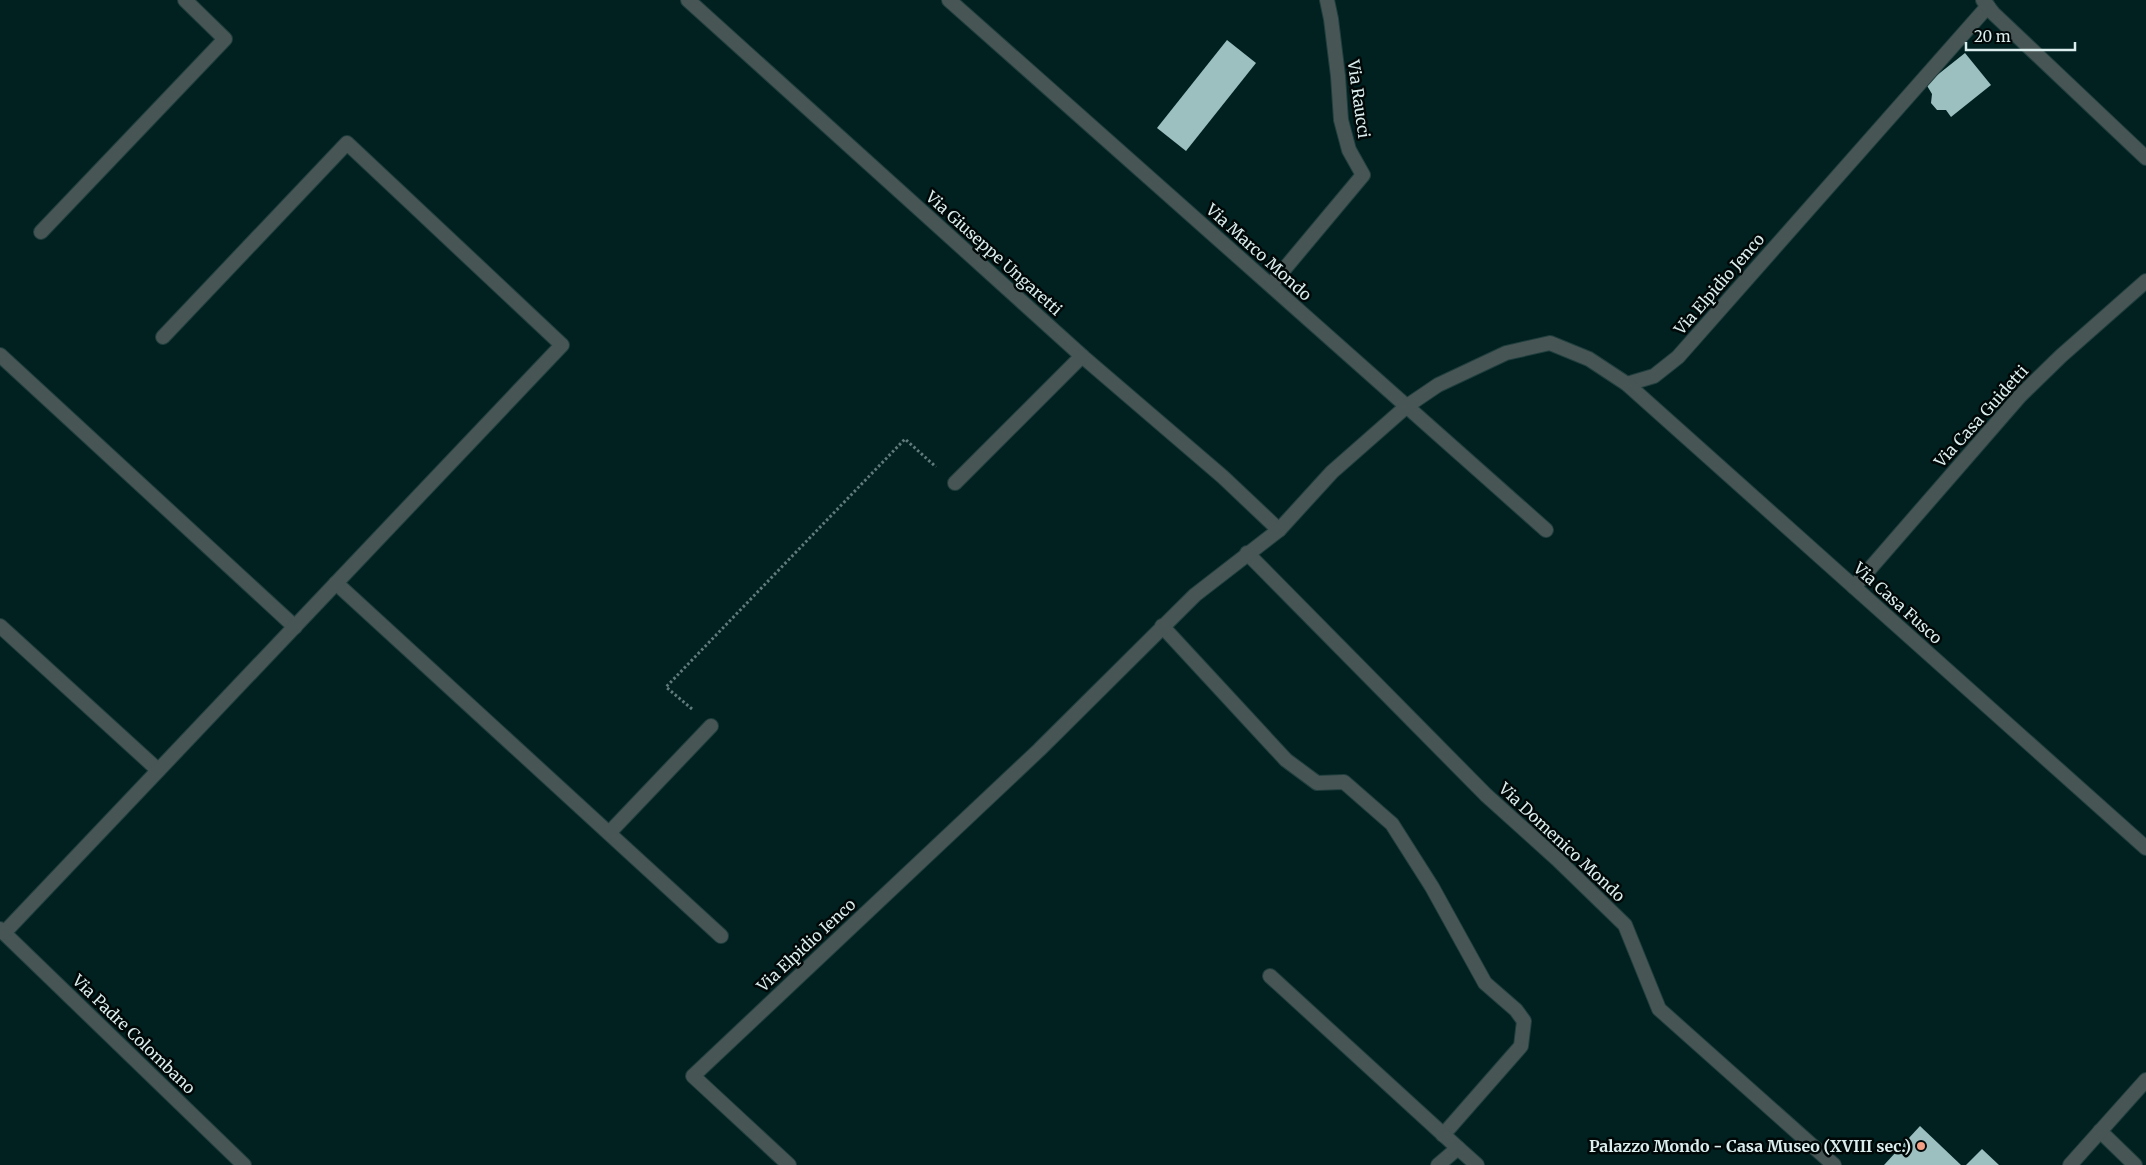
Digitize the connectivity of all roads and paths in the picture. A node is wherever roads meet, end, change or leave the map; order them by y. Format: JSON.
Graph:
{"nodes":[{"id":1,"x":184,"y":0,"type":"edge"},
{"id":2,"x":688,"y":0,"type":"edge"},
{"id":3,"x":949,"y":0,"type":"edge"},
{"id":4,"x":1327,"y":0,"type":"edge"},
{"id":5,"x":1985,"y":3,"type":"edge"},
{"id":6,"x":2146,"y":158,"type":"edge"},
{"id":7,"x":41,"y":232,"type":"dead end"},
{"id":8,"x":2146,"y":281,"type":"edge"},
{"id":9,"x":1271,"y":286,"type":"junction"},
{"id":10,"x":163,"y":337,"type":"dead end"},
{"id":11,"x":0,"y":355,"type":"edge"},
{"id":12,"x":1082,"y":356,"type":"junction"},
{"id":13,"x":1627,"y":384,"type":"junction"},
{"id":14,"x":1407,"y":406,"type":"junction"},
{"id":15,"x":955,"y":483,"type":"joint"},
{"id":16,"x":1278,"y":530,"type":"junction"},
{"id":17,"x":1546,"y":530,"type":"dead end"},
{"id":18,"x":1247,"y":553,"type":"junction"},
{"id":19,"x":336,"y":583,"type":"junction"},
{"id":20,"x":1854,"y":587,"type":"junction"},
{"id":21,"x":0,"y":626,"type":"edge"},
{"id":22,"x":1162,"y":626,"type":"junction"},
{"id":23,"x":295,"y":627,"type":"junction"},
{"id":24,"x":711,"y":726,"type":"joint"},
{"id":25,"x":158,"y":770,"type":"junction"},
{"id":26,"x":609,"y":833,"type":"junction"},
{"id":27,"x":2146,"y":848,"type":"edge"},
{"id":28,"x":2,"y":931,"type":"edge"},
{"id":29,"x":721,"y":936,"type":"dead end"},
{"id":30,"x":1270,"y":976,"type":"dead end"},
{"id":31,"x":2146,"y":1080,"type":"edge"},
{"id":32,"x":2100,"y":1131,"type":"junction"},
{"id":33,"x":1443,"y":1135,"type":"junction"},
{"id":34,"x":1458,"y":1148,"type":"junction"},
{"id":35,"x":244,"y":1165,"type":"edge"},
{"id":36,"x":789,"y":1165,"type":"edge"},
{"id":37,"x":1438,"y":1165,"type":"edge"},
{"id":38,"x":1477,"y":1165,"type":"edge"},
{"id":39,"x":1834,"y":1165,"type":"edge"},
{"id":40,"x":2070,"y":1165,"type":"edge"},
{"id":41,"x":2135,"y":1165,"type":"edge"}],
"edges":[{"from":1,"to":7,"type":"street"},
{"from":2,"to":12,"type":"street","name":"Via Giuseppe Ungaretti"},
{"from":3,"to":9,"type":"street","name":"Via Marco Mondo"},
{"from":4,"to":9,"type":"street","name":"Via Raucci"},
{"from":5,"to":6,"type":"street"},
{"from":5,"to":13,"type":"street","name":"Via Elpidio Jenco"},
{"from":8,"to":20,"type":"street","name":"Via Casa Guidetti"},
{"from":9,"to":14,"type":"street","name":"Via Marco Mondo"},
{"from":10,"to":19,"type":"street"},
{"from":11,"to":23,"type":"street"},
{"from":12,"to":15,"type":"street"},
{"from":12,"to":16,"type":"street","name":"Via Giuseppe Ungaretti"},
{"from":13,"to":14,"type":"street"},
{"from":13,"to":20,"type":"street","name":"Via Casa Fusco"},
{"from":14,"to":16,"type":"street"},
{"from":14,"to":17,"type":"street","name":"Via Marco Mondo"},
{"from":15,"to":24,"type":"path"},
{"from":16,"to":18,"type":"street"},
{"from":18,"to":22,"type":"street"},
{"from":18,"to":39,"type":"street","name":"Via Domenico Mondo"},
{"from":19,"to":23,"type":"street"},
{"from":19,"to":26,"type":"street"},
{"from":20,"to":27,"type":"street","name":"Via Casa Fusco"},
{"from":21,"to":25,"type":"street"},
{"from":22,"to":33,"type":"street"},
{"from":22,"to":36,"type":"street","name":"Via Elpidio Ienco"},
{"from":23,"to":25,"type":"street"},
{"from":24,"to":26,"type":"street"},
{"from":25,"to":28,"type":"street"},
{"from":26,"to":29,"type":"street"},
{"from":28,"to":35,"type":"street","name":"Via Padre Colombano"},
{"from":30,"to":33,"type":"street"},
{"from":31,"to":32,"type":"street"},
{"from":32,"to":40,"type":"street"},
{"from":32,"to":41,"type":"street"},
{"from":33,"to":34,"type":"street"},
{"from":34,"to":37,"type":"street"},
{"from":34,"to":38,"type":"street"}]}
